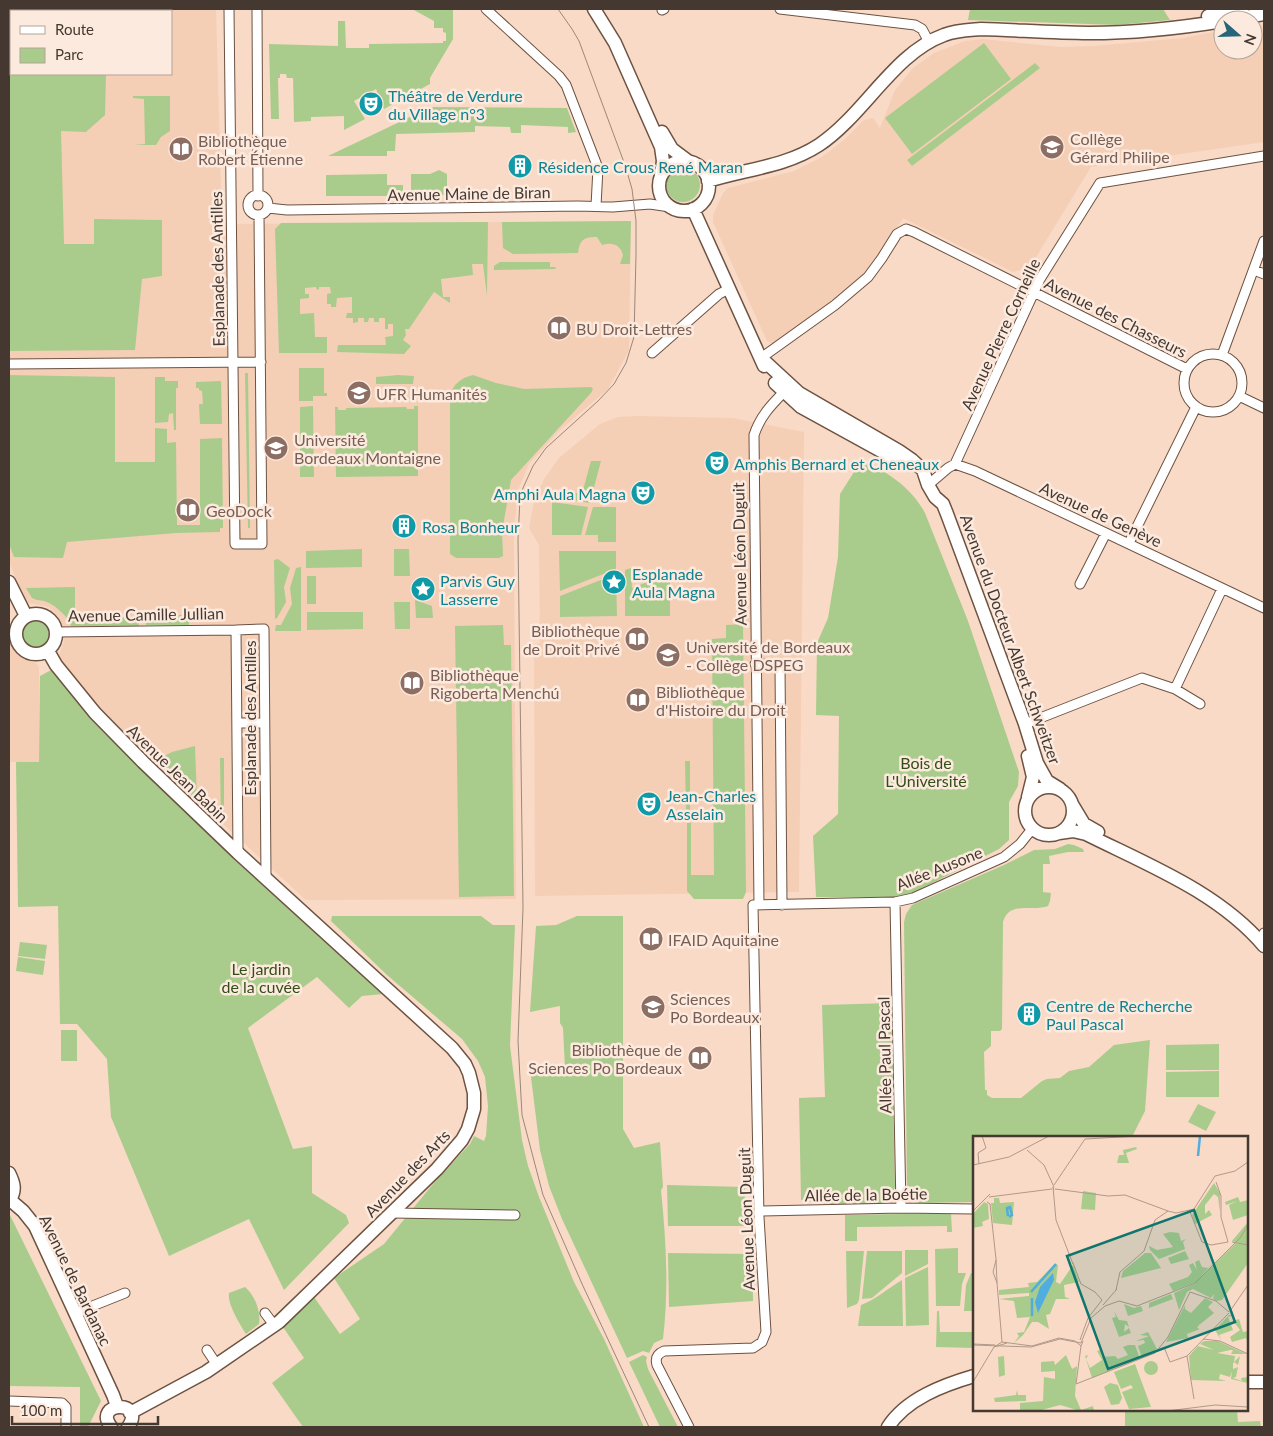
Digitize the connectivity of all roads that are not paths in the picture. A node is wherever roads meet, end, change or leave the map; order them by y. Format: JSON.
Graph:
{"nodes":[{"id":1,"x":229,"y":9,"type":"edge"},
{"id":2,"x":257,"y":9,"type":"edge"},
{"id":3,"x":486,"y":9,"type":"edge"},
{"id":4,"x":594,"y":9,"type":"edge"},
{"id":5,"x":602,"y":9,"type":"edge"},
{"id":6,"x":780,"y":9,"type":"edge"},
{"id":7,"x":1242,"y":9,"type":"edge"},
{"id":8,"x":1213,"y":23,"type":"edge"},
{"id":9,"x":1178,"y":26,"type":"junction"},
{"id":10,"x":929,"y":42,"type":"junction"},
{"id":11,"x":1264,"y":156,"type":"edge"},
{"id":12,"x":688,"y":161,"type":"junction"},
{"id":13,"x":661,"y":175,"type":"junction"},
{"id":14,"x":708,"y":181,"type":"junction"},
{"id":15,"x":258,"y":196,"type":"junction"},
{"id":16,"x":596,"y":206,"type":"junction"},
{"id":17,"x":670,"y":207,"type":"junction"},
{"id":18,"x":249,"y":208,"type":"junction"},
{"id":19,"x":268,"y":208,"type":"junction"},
{"id":20,"x":231,"y":209,"type":"junction"},
{"id":21,"x":693,"y":209,"type":"junction"},
{"id":22,"x":259,"y":215,"type":"junction"},
{"id":23,"x":1264,"y":241,"type":"edge"},
{"id":24,"x":1254,"y":270,"type":"junction"},
{"id":25,"x":1264,"y":274,"type":"edge"},
{"id":26,"x":729,"y":289,"type":"junction"},
{"id":27,"x":1034,"y":293,"type":"junction"},
{"id":28,"x":652,"y":353,"type":"dead end"},
{"id":29,"x":1222,"y":355,"type":"junction"},
{"id":30,"x":761,"y":358,"type":"junction"},
{"id":31,"x":260,"y":362,"type":"junction"},
{"id":32,"x":233,"y":363,"type":"junction"},
{"id":33,"x":9,"y":364,"type":"edge"},
{"id":34,"x":1187,"y":369,"type":"junction"},
{"id":35,"x":784,"y":392,"type":"junction"},
{"id":36,"x":1239,"y":396,"type":"junction"},
{"id":37,"x":1196,"y":407,"type":"junction"},
{"id":38,"x":1264,"y":408,"type":"edge"},
{"id":39,"x":955,"y":464,"type":"junction"},
{"id":40,"x":928,"y":485,"type":"junction"},
{"id":41,"x":935,"y":497,"type":"junction"},
{"id":42,"x":1106,"y":533,"type":"junction"},
{"id":43,"x":1129,"y":543,"type":"junction"},
{"id":44,"x":9,"y":582,"type":"edge"},
{"id":45,"x":1080,"y":584,"type":"dead end"},
{"id":46,"x":1222,"y":588,"type":"junction"},
{"id":47,"x":1264,"y":608,"type":"edge"},
{"id":48,"x":26,"y":616,"type":"junction"},
{"id":49,"x":236,"y":630,"type":"junction"},
{"id":50,"x":12,"y":632,"type":"edge"},
{"id":51,"x":56,"y":632,"type":"junction"},
{"id":52,"x":48,"y":651,"type":"junction"},
{"id":53,"x":756,"y":664,"type":"junction"},
{"id":54,"x":1175,"y":688,"type":"junction"},
{"id":55,"x":1200,"y":704,"type":"dead end"},
{"id":56,"x":237,"y":723,"type":"junction"},
{"id":57,"x":264,"y":723,"type":"junction"},
{"id":58,"x":1025,"y":724,"type":"junction"},
{"id":59,"x":1060,"y":789,"type":"junction"},
{"id":60,"x":1028,"y":797,"type":"junction"},
{"id":61,"x":1072,"y":804,"type":"junction"},
{"id":62,"x":1032,"y":829,"type":"junction"},
{"id":63,"x":1059,"y":833,"type":"junction"},
{"id":64,"x":238,"y":854,"type":"junction"},
{"id":65,"x":266,"y":877,"type":"junction"},
{"id":66,"x":895,"y":902,"type":"junction"},
{"id":67,"x":756,"y":905,"type":"junction"},
{"id":68,"x":782,"y":905,"type":"junction"},
{"id":69,"x":298,"y":907,"type":"joint"},
{"id":70,"x":1264,"y":938,"type":"edge"},
{"id":71,"x":9,"y":1173,"type":"edge"},
{"id":72,"x":10,"y":1200,"type":"edge"},
{"id":73,"x":901,"y":1208,"type":"junction"},
{"id":74,"x":973,"y":1209,"type":"edge"},
{"id":75,"x":759,"y":1211,"type":"junction"},
{"id":76,"x":393,"y":1213,"type":"junction"},
{"id":77,"x":515,"y":1215,"type":"dead end"},
{"id":78,"x":125,"y":1293,"type":"dead end"},
{"id":79,"x":75,"y":1313,"type":"junction"},
{"id":80,"x":265,"y":1313,"type":"dead end"},
{"id":81,"x":274,"y":1325,"type":"junction"},
{"id":82,"x":207,"y":1350,"type":"dead end"},
{"id":83,"x":217,"y":1365,"type":"junction"},
{"id":84,"x":973,"y":1376,"type":"edge"},
{"id":85,"x":1248,"y":1382,"type":"edge"},
{"id":86,"x":1264,"y":1382,"type":"edge"},
{"id":87,"x":9,"y":1401,"type":"edge"},
{"id":88,"x":117,"y":1406,"type":"junction"},
{"id":89,"x":130,"y":1413,"type":"junction"},
{"id":90,"x":66,"y":1427,"type":"edge"},
{"id":91,"x":109,"y":1427,"type":"edge"},
{"id":92,"x":128,"y":1427,"type":"edge"},
{"id":93,"x":689,"y":1427,"type":"edge"},
{"id":94,"x":888,"y":1427,"type":"edge"}],
"edges":[{"from":1,"to":20,"type":"street","name":"Esplanade des Antilles"},
{"from":2,"to":15,"type":"street"},
{"from":3,"to":16,"type":"street"},
{"from":4,"to":13,"type":"main road"},
{"from":5,"to":12,"type":"main road"},
{"from":6,"to":10,"type":"street"},
{"from":7,"to":9,"type":"main road"},
{"from":8,"to":9,"type":"main road"},
{"from":9,"to":10,"type":"main road"},
{"from":10,"to":14,"type":"main road"},
{"from":11,"to":27,"type":"street","name":"Avenue Pierre Corneille"},
{"from":12,"to":13,"type":"main road"},
{"from":12,"to":14,"type":"main road"},
{"from":13,"to":17,"type":"main road"},
{"from":14,"to":21,"type":"main road"},
{"from":15,"to":18,"type":"street"},
{"from":15,"to":19,"type":"street"},
{"from":16,"to":17,"type":"street","name":"Avenue Maine de Biran"},
{"from":16,"to":19,"type":"street","name":"Avenue Maine de Biran"},
{"from":17,"to":21,"type":"main road"},
{"from":18,"to":20,"type":"street"},
{"from":18,"to":22,"type":"street"},
{"from":19,"to":22,"type":"street"},
{"from":20,"to":32,"type":"street","name":"Esplanade des Antilles"},
{"from":21,"to":26,"type":"main road","name":"Avenue du Docteur Albert Schweitzer"},
{"from":22,"to":31,"type":"street"},
{"from":23,"to":24,"type":"street"},
{"from":24,"to":25,"type":"street"},
{"from":24,"to":29,"type":"street"},
{"from":26,"to":28,"type":"street"},
{"from":26,"to":30,"type":"main road","name":"Avenue du Docteur Albert Schweitzer"},
{"from":27,"to":30,"type":"street","name":"Avenue des Chasseurs"},
{"from":27,"to":34,"type":"street","name":"Avenue des Chasseurs"},
{"from":27,"to":39,"type":"street","name":"Avenue Pierre Corneille"},
{"from":29,"to":34,"type":"street"},
{"from":29,"to":36,"type":"street"},
{"from":30,"to":35,"type":"main road","name":"Avenue du Docteur Albert Schweitzer"},
{"from":30,"to":40,"type":"main road","name":"Avenue du Docteur Albert Schweitzer"},
{"from":31,"to":32,"type":"street"},
{"from":31,"to":32,"type":"street","name":"Esplanade des Antilles"},
{"from":32,"to":33,"type":"street"},
{"from":34,"to":37,"type":"street"},
{"from":35,"to":40,"type":"main road","name":"Avenue du Docteur Albert Schweitzer"},
{"from":35,"to":53,"type":"street","name":"Avenue Léon Duguit"},
{"from":36,"to":37,"type":"street"},
{"from":36,"to":38,"type":"street"},
{"from":37,"to":43,"type":"street"},
{"from":39,"to":40,"type":"street"},
{"from":39,"to":42,"type":"street","name":"Avenue de Genève"},
{"from":40,"to":41,"type":"main road","name":"Avenue du Docteur Albert Schweitzer"},
{"from":41,"to":58,"type":"main road","name":"Avenue du Docteur Albert Schweitzer"},
{"from":41,"to":60,"type":"main road","name":"Avenue du Docteur Albert Schweitzer"},
{"from":42,"to":43,"type":"street","name":"Avenue de Genève"},
{"from":42,"to":45,"type":"street"},
{"from":43,"to":46,"type":"street","name":"Avenue de Genève"},
{"from":44,"to":48,"type":"main road"},
{"from":46,"to":47,"type":"street","name":"Avenue de Genève"},
{"from":46,"to":54,"type":"street"},
{"from":48,"to":50,"type":"main road"},
{"from":48,"to":51,"type":"main road"},
{"from":49,"to":51,"type":"street","name":"Avenue Camille Jullian"},
{"from":49,"to":56,"type":"street","name":"Esplanade des Antilles"},
{"from":49,"to":57,"type":"street","name":"Esplanade des Antilles"},
{"from":50,"to":52,"type":"main road"},
{"from":51,"to":52,"type":"main road"},
{"from":52,"to":64,"type":"main road","name":"Avenue Jean Babin"},
{"from":53,"to":67,"type":"street","name":"Avenue Léon Duguit"},
{"from":53,"to":68,"type":"street"},
{"from":54,"to":55,"type":"street"},
{"from":54,"to":58,"type":"street"},
{"from":56,"to":57,"type":"street"},
{"from":56,"to":64,"type":"street","name":"Esplanade des Antilles"},
{"from":57,"to":65,"type":"street","name":"Esplanade des Antilles"},
{"from":58,"to":59,"type":"main road","name":"Avenue du Docteur Albert Schweitzer"},
{"from":59,"to":60,"type":"main road"},
{"from":59,"to":61,"type":"main road"},
{"from":60,"to":62,"type":"main road"},
{"from":61,"to":63,"type":"main road"},
{"from":61,"to":70,"type":"main road"},
{"from":62,"to":63,"type":"main road"},
{"from":62,"to":66,"type":"street","name":"Allée Ausone"},
{"from":63,"to":70,"type":"main road"},
{"from":64,"to":65,"type":"main road","name":"Avenue Jean Babin"},
{"from":65,"to":69,"type":"main road","name":"Avenue Jean Babin"},
{"from":66,"to":68,"type":"street","name":"Allée Ausone"},
{"from":66,"to":73,"type":"street","name":"Allée Paul Pascal"},
{"from":67,"to":68,"type":"street","name":"Allée Ausone"},
{"from":67,"to":75,"type":"street","name":"Avenue Léon Duguit"},
{"from":69,"to":76,"type":"main road","name":"Avenue des Arts"},
{"from":71,"to":72,"type":"main road","name":"Avenue de Bardanac"},
{"from":72,"to":79,"type":"main road","name":"Avenue de Bardanac"},
{"from":73,"to":74,"type":"street","name":"Allée de la Boétie"},
{"from":73,"to":75,"type":"street","name":"Allée de la Boétie"},
{"from":75,"to":93,"type":"street","name":"Avenue Léon Duguit"},
{"from":76,"to":77,"type":"street"},
{"from":76,"to":81,"type":"main road","name":"Avenue des Arts"},
{"from":78,"to":79,"type":"street"},
{"from":79,"to":88,"type":"main road","name":"Avenue de Bardanac"},
{"from":80,"to":81,"type":"street"},
{"from":81,"to":83,"type":"main road","name":"Avenue des Arts"},
{"from":82,"to":83,"type":"street"},
{"from":83,"to":89,"type":"main road","name":"Avenue des Arts"},
{"from":84,"to":94,"type":"main road"},
{"from":85,"to":86,"type":"main road"},
{"from":87,"to":90,"type":"street"},
{"from":88,"to":89,"type":"main road"},
{"from":88,"to":91,"type":"main road"},
{"from":89,"to":92,"type":"main road"}]}
